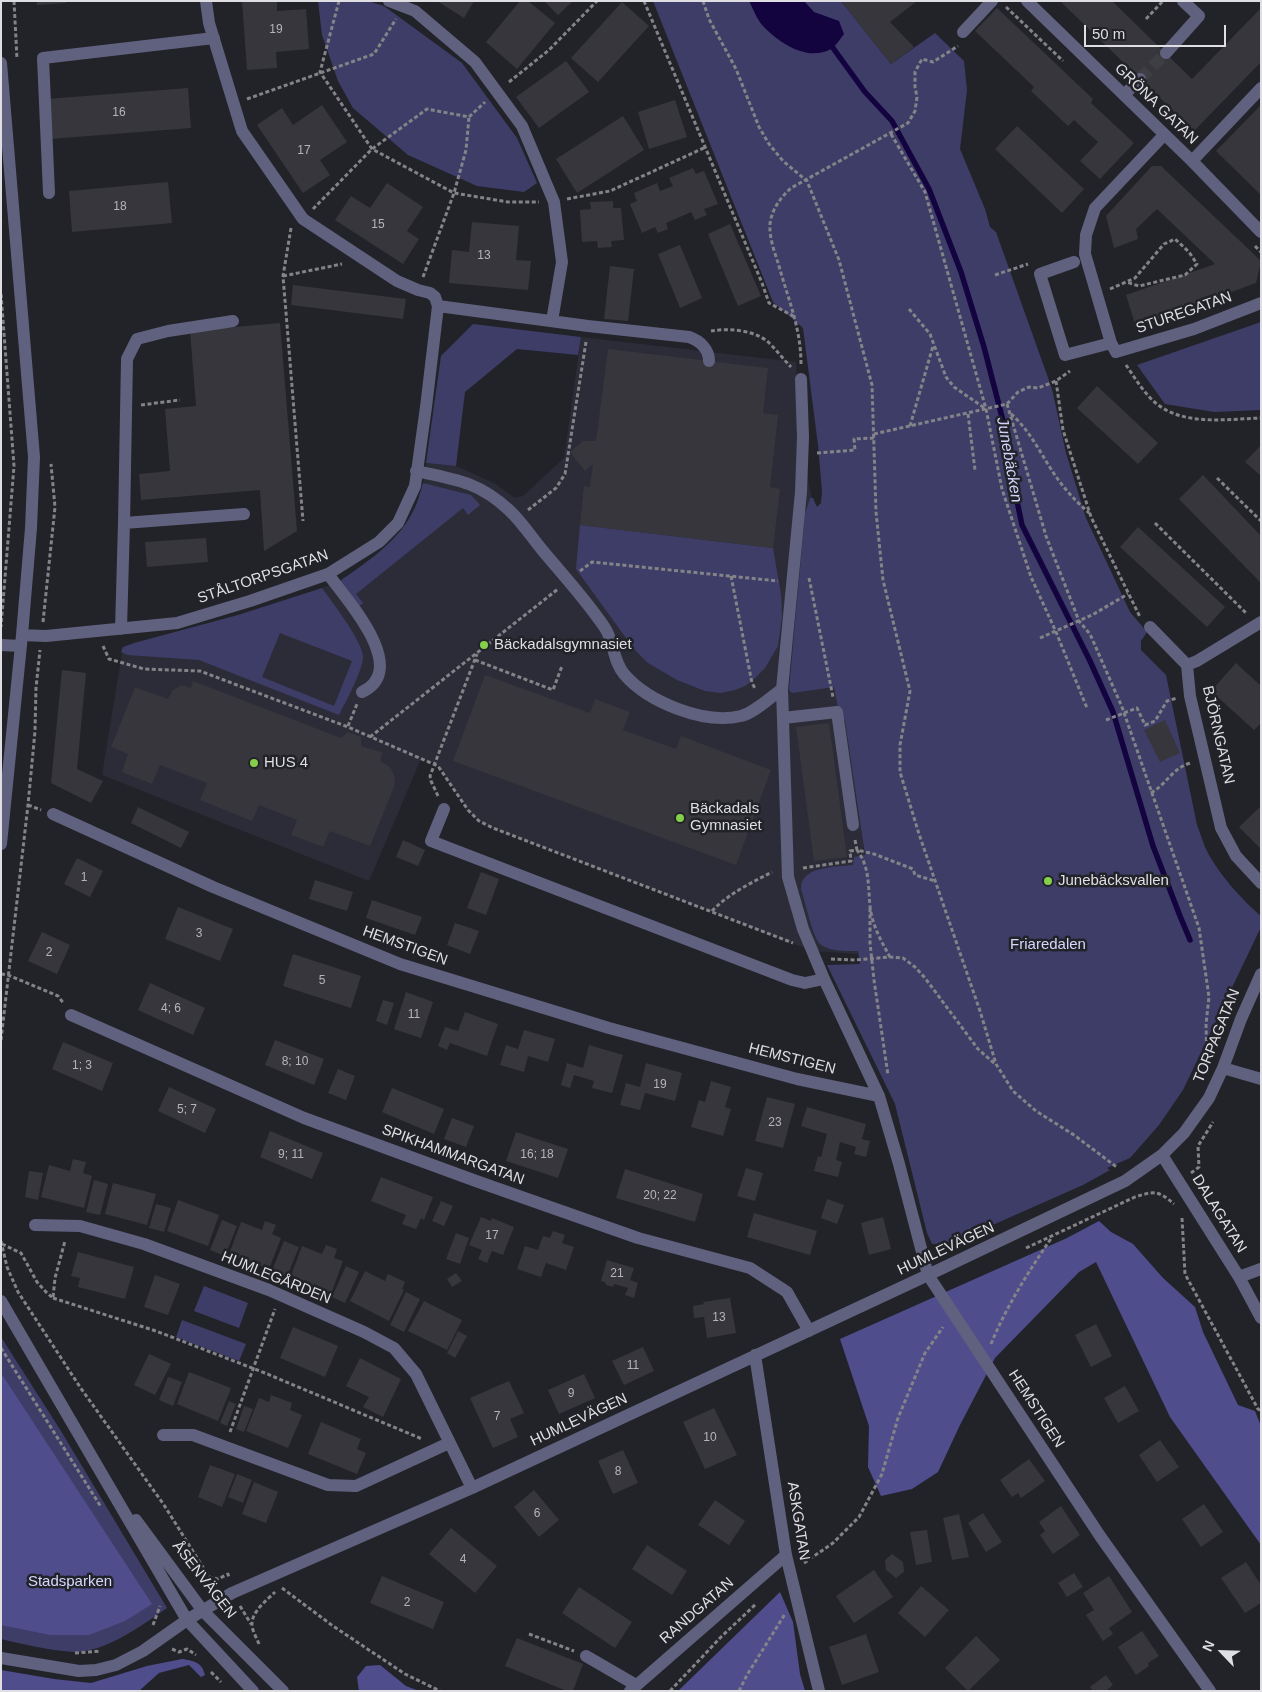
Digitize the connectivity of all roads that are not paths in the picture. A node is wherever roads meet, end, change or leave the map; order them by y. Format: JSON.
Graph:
{"nodes":[{"id":1,"x":206,"y":1,"type":"edge"},
{"id":2,"x":389,"y":1,"type":"edge"},
{"id":3,"x":992,"y":1,"type":"edge"},
{"id":4,"x":1027,"y":1,"type":"edge"},
{"id":5,"x":1184,"y":1,"type":"edge"},
{"id":6,"x":963,"y":32,"type":"dead end"},
{"id":7,"x":214,"y":38,"type":"junction"},
{"id":8,"x":1166,"y":53,"type":"tunnel mouth"},
{"id":9,"x":1,"y":63,"type":"edge"},
{"id":10,"x":1140,"y":79,"type":"tunnel mouth"},
{"id":11,"x":1261,"y":88,"type":"edge"},
{"id":12,"x":1124,"y":95,"type":"junction"},
{"id":13,"x":1164,"y":135,"type":"junction"},
{"id":14,"x":1192,"y":161,"type":"junction"},
{"id":15,"x":49,"y":193,"type":"dead end"},
{"id":16,"x":1261,"y":232,"type":"edge"},
{"id":17,"x":1074,"y":262,"type":"dead end"},
{"id":18,"x":1261,"y":303,"type":"edge"},
{"id":19,"x":438,"y":306,"type":"junction"},
{"id":20,"x":233,"y":321,"type":"dead end"},
{"id":21,"x":552,"y":321,"type":"junction"},
{"id":22,"x":1114,"y":348,"type":"junction"},
{"id":23,"x":709,"y":361,"type":"dead end"},
{"id":24,"x":801,"y":379,"type":"road end"},
{"id":25,"x":416,"y":471,"type":"junction"},
{"id":26,"x":244,"y":514,"type":"dead end"},
{"id":27,"x":124,"y":522,"type":"junction"},
{"id":28,"x":328,"y":574,"type":"junction"},
{"id":29,"x":1259,"y":623,"type":"edge"},
{"id":30,"x":1150,"y":628,"type":"road end"},
{"id":31,"x":121,"y":629,"type":"junction"},
{"id":32,"x":21,"y":641,"type":"junction"},
{"id":33,"x":1,"y":645,"type":"edge"},
{"id":34,"x":1187,"y":665,"type":"junction"},
{"id":35,"x":782,"y":689,"type":"junction"},
{"id":36,"x":362,"y":692,"type":"road end"},
{"id":37,"x":783,"y":718,"type":"junction"},
{"id":38,"x":444,"y":809,"type":"road end"},
{"id":39,"x":53,"y":814,"type":"dead end"},
{"id":40,"x":853,"y":825,"type":"road end"},
{"id":41,"x":1,"y":844,"type":"edge"},
{"id":42,"x":1261,"y":883,"type":"edge"},
{"id":43,"x":1261,"y":974,"type":"edge"},
{"id":44,"x":824,"y":979,"type":"junction"},
{"id":45,"x":71,"y":1015,"type":"road end"},
{"id":46,"x":1224,"y":1068,"type":"junction"},
{"id":47,"x":1261,"y":1079,"type":"edge"},
{"id":48,"x":878,"y":1096,"type":"junction"},
{"id":49,"x":1162,"y":1155,"type":"junction"},
{"id":50,"x":35,"y":1224,"type":"dead end"},
{"id":51,"x":1261,"y":1269,"type":"edge"},
{"id":52,"x":928,"y":1276,"type":"junction"},
{"id":53,"x":1239,"y":1277,"type":"junction"},
{"id":54,"x":1,"y":1301,"type":"edge"},
{"id":55,"x":1261,"y":1318,"type":"edge"},
{"id":56,"x":809,"y":1330,"type":"junction"},
{"id":57,"x":755,"y":1355,"type":"junction"},
{"id":58,"x":163,"y":1435,"type":"dead end"},
{"id":59,"x":445,"y":1445,"type":"junction"},
{"id":60,"x":107,"y":1483,"type":"junction"},
{"id":61,"x":472,"y":1488,"type":"junction"},
{"id":62,"x":786,"y":1555,"type":"junction"},
{"id":63,"x":203,"y":1611,"type":"junction"},
{"id":64,"x":187,"y":1620,"type":"junction"},
{"id":65,"x":586,"y":1656,"type":"road end"},
{"id":66,"x":1,"y":1658,"type":"edge"},
{"id":67,"x":633,"y":1688,"type":"edge"},
{"id":68,"x":253,"y":1691,"type":"edge"},
{"id":69,"x":283,"y":1691,"type":"edge"},
{"id":70,"x":819,"y":1691,"type":"edge"},
{"id":71,"x":1210,"y":1691,"type":"edge"}],
"edges":[{"from":1,"to":7,"type":"street"},
{"from":2,"to":21,"type":"street"},
{"from":3,"to":6,"type":"street"},
{"from":4,"to":12,"type":"street","name":"GRÖNA GATAN"},
{"from":5,"to":8,"type":"street"},
{"from":7,"to":15,"type":"street"},
{"from":7,"to":19,"type":"street"},
{"from":9,"to":32,"type":"street"},
{"from":10,"to":12,"type":"street"},
{"from":11,"to":14,"type":"street"},
{"from":12,"to":13,"type":"street","name":"GRÖNA GATAN"},
{"from":13,"to":14,"type":"street","name":"GRÖNA GATAN"},
{"from":13,"to":22,"type":"street"},
{"from":14,"to":16,"type":"street","name":"GRÖNA GATAN"},
{"from":17,"to":22,"type":"street","name":"STUREGATAN"},
{"from":18,"to":22,"type":"street","name":"STUREGATAN"},
{"from":19,"to":21,"type":"street"},
{"from":19,"to":25,"type":"street","name":"STÅLTORPSGATAN"},
{"from":20,"to":27,"type":"street"},
{"from":21,"to":23,"type":"street"},
{"from":24,"to":35,"type":"street"},
{"from":25,"to":28,"type":"street","name":"STÅLTORPSGATAN"},
{"from":25,"to":35,"type":"street"},
{"from":26,"to":27,"type":"street"},
{"from":27,"to":31,"type":"street"},
{"from":28,"to":31,"type":"street","name":"STÅLTORPSGATAN"},
{"from":28,"to":36,"type":"street"},
{"from":29,"to":34,"type":"street"},
{"from":30,"to":34,"type":"street"},
{"from":31,"to":32,"type":"street","name":"STÅLTORPSGATAN"},
{"from":32,"to":33,"type":"street","name":"STÅLTORPSGATAN"},
{"from":32,"to":41,"type":"street"},
{"from":34,"to":42,"type":"street","name":"BJÖRNGATAN"},
{"from":35,"to":37,"type":"street"},
{"from":37,"to":40,"type":"street"},
{"from":37,"to":44,"type":"street"},
{"from":38,"to":44,"type":"street"},
{"from":39,"to":48,"type":"street","name":"HEMSTIGEN"},
{"from":43,"to":46,"type":"street","name":"TORPAGATAN"},
{"from":44,"to":48,"type":"street"},
{"from":45,"to":56,"type":"street","name":"SPIKHAMMARGATAN"},
{"from":46,"to":47,"type":"street"},
{"from":46,"to":49,"type":"street","name":"TORPAGATAN"},
{"from":48,"to":52,"type":"street","name":"HEMSTIGEN"},
{"from":49,"to":52,"type":"street","name":"HUMLEVÄGEN"},
{"from":49,"to":53,"type":"street","name":"DALAGATAN"},
{"from":50,"to":59,"type":"street","name":"HUMLEGÅRDEN"},
{"from":51,"to":53,"type":"street"},
{"from":52,"to":56,"type":"street","name":"HUMLEVÄGEN"},
{"from":52,"to":71,"type":"street","name":"HEMSTIGEN"},
{"from":53,"to":55,"type":"street","name":"DALAGATAN"},
{"from":54,"to":60,"type":"street","name":"ÅSENVÄGEN"},
{"from":56,"to":57,"type":"street","name":"HUMLEVÄGEN"},
{"from":57,"to":61,"type":"street","name":"HUMLEVÄGEN"},
{"from":57,"to":62,"type":"street","name":"ASKGATAN"},
{"from":58,"to":59,"type":"street"},
{"from":59,"to":61,"type":"street","name":"HUMLEGÅRDEN"},
{"from":60,"to":63,"type":"street","name":"ÅSENVÄGEN"},
{"from":60,"to":64,"type":"street","name":"ÅSENVÄGEN"},
{"from":61,"to":63,"type":"street","name":"HUMLEVÄGEN"},
{"from":62,"to":67,"type":"street","name":"RANDGATAN"},
{"from":62,"to":70,"type":"street","name":"ASKGATAN"},
{"from":63,"to":64,"type":"street","name":"HUMLEVÄGEN"},
{"from":63,"to":69,"type":"street","name":"ÅSENVÄGEN"},
{"from":64,"to":66,"type":"street","name":"HUMLEVÄGEN"},
{"from":64,"to":68,"type":"street","name":"ÅSENVÄGEN"},
{"from":65,"to":67,"type":"street"}]}
